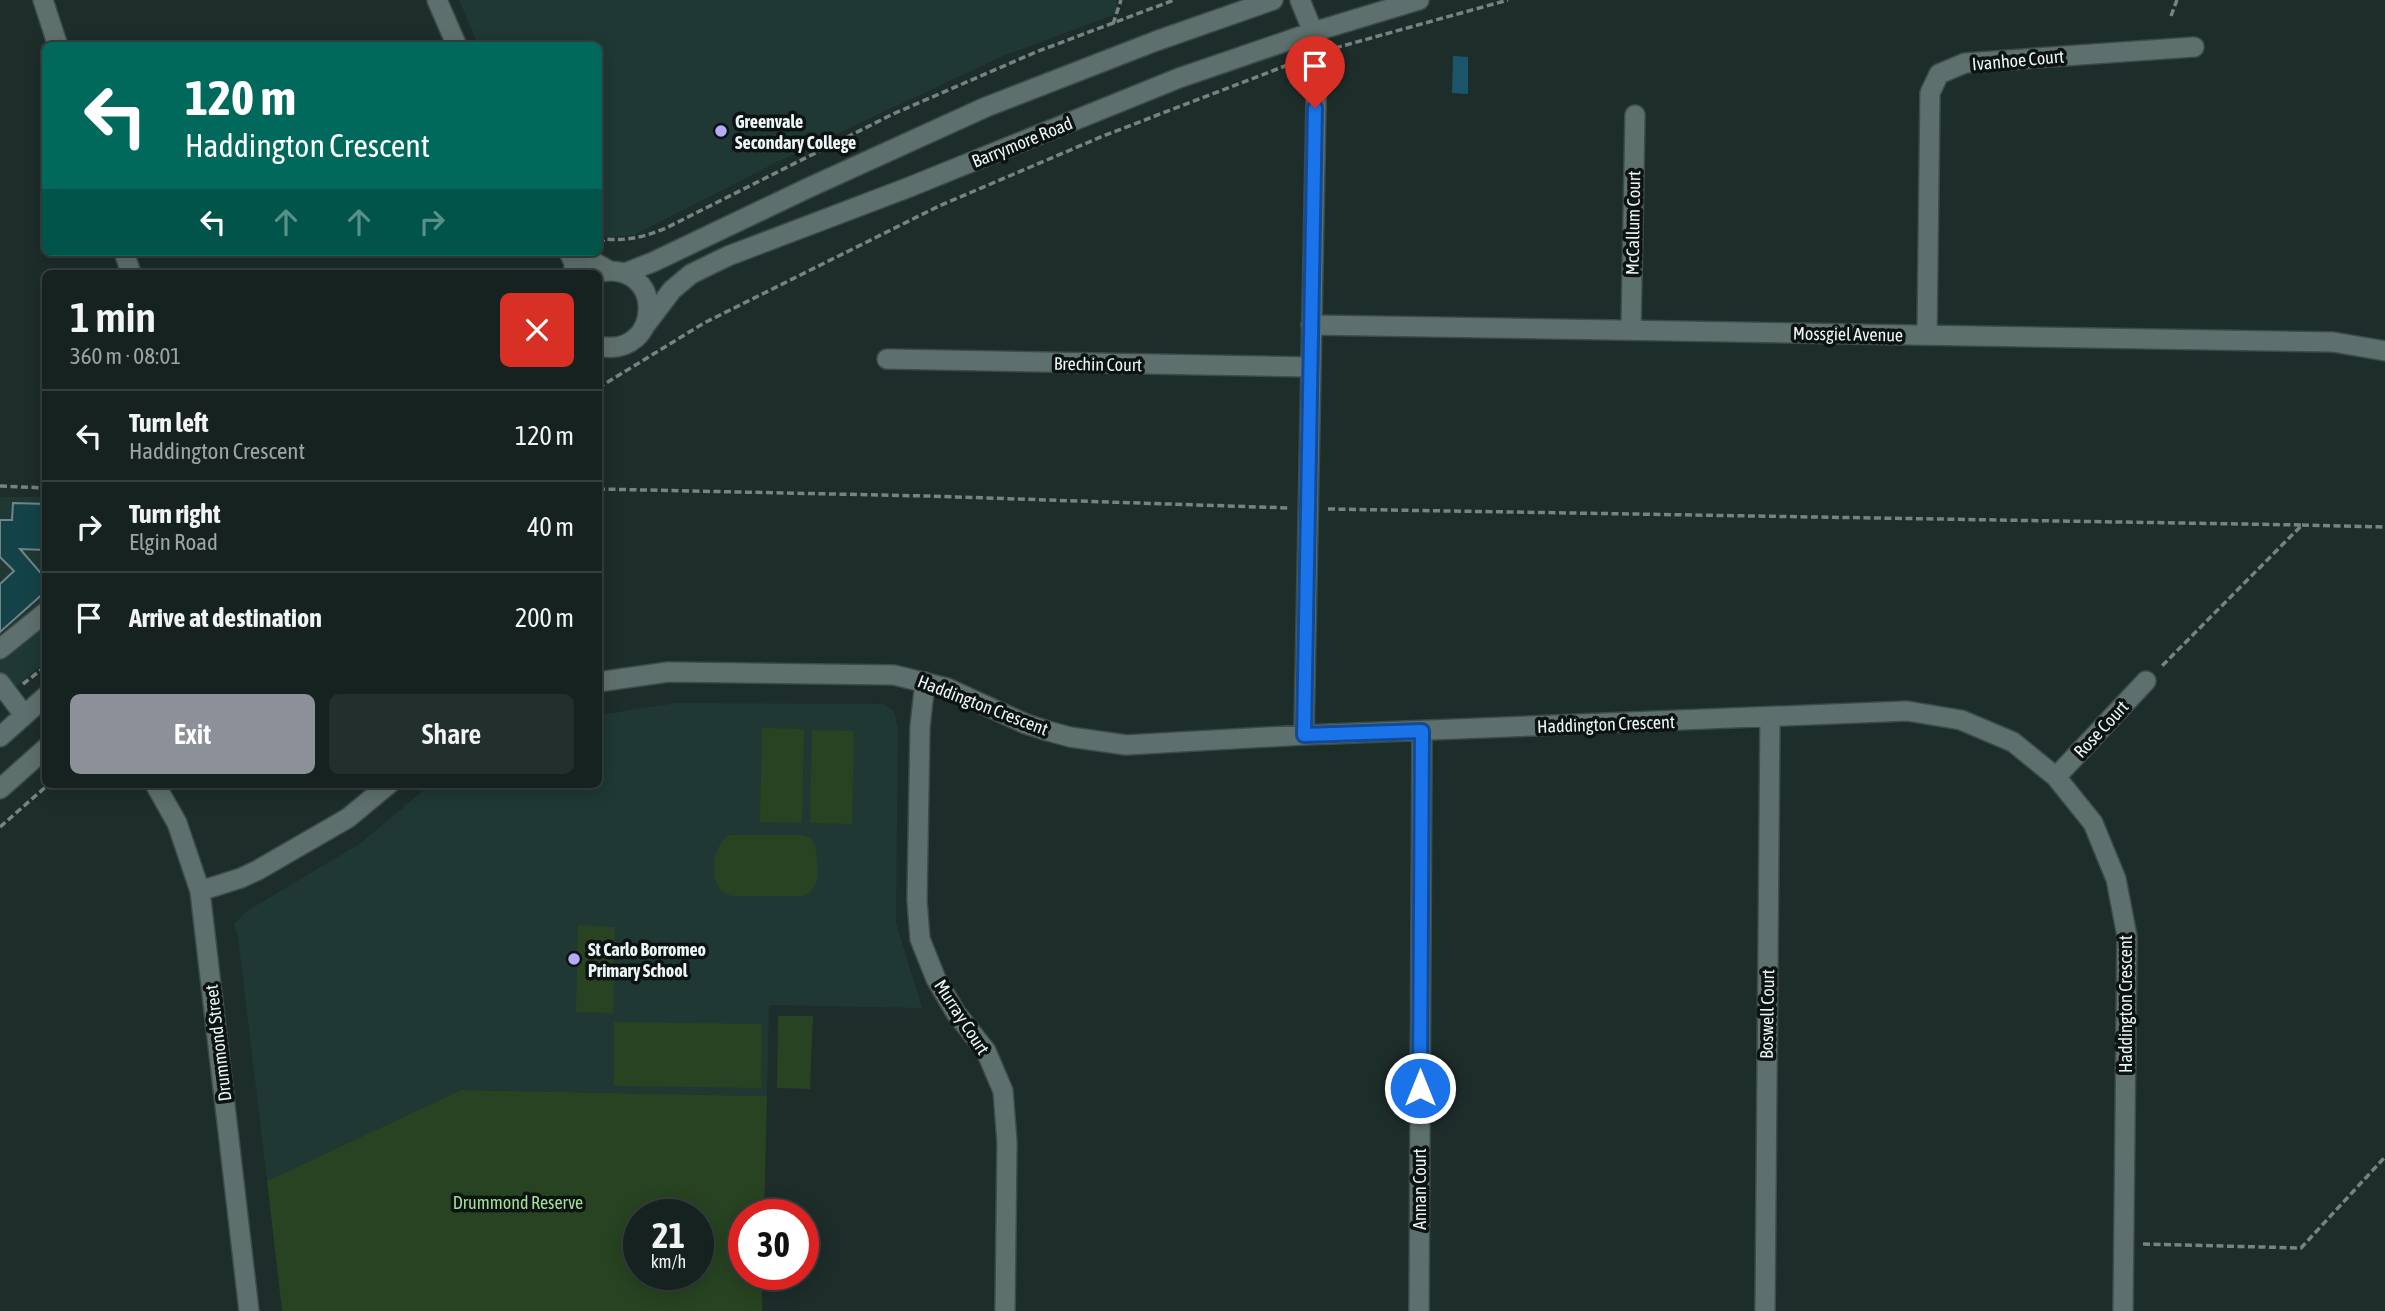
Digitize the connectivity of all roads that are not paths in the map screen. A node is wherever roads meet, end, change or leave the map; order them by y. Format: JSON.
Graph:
{"nodes":[{"id":1,"x":43,"y":0,"type":"edge"},
{"id":2,"x":437,"y":0,"type":"edge"},
{"id":3,"x":1273,"y":0,"type":"edge"},
{"id":4,"x":1300,"y":0,"type":"edge"},
{"id":5,"x":1412,"y":1,"type":"edge"},
{"id":6,"x":1313,"y":32,"type":"junction"},
{"id":7,"x":57,"y":42,"type":"edge"},
{"id":8,"x":455,"y":42,"type":"edge"},
{"id":9,"x":2194,"y":47,"type":"dead end"},
{"id":10,"x":1635,"y":115,"type":"dead end"},
{"id":11,"x":584,"y":256,"type":"edge"},
{"id":12,"x":610,"y":272,"type":"edge"},
{"id":13,"x":647,"y":323,"type":"junction"},
{"id":14,"x":1311,"y":325,"type":"junction"},
{"id":15,"x":1631,"y":330,"type":"junction"},
{"id":16,"x":1927,"y":335,"type":"junction"},
{"id":17,"x":602,"y":347,"type":"edge"},
{"id":18,"x":2385,"y":351,"type":"edge"},
{"id":19,"x":887,"y":359,"type":"dead end"},
{"id":20,"x":1310,"y":368,"type":"junction"},
{"id":21,"x":42,"y":615,"type":"edge"},
{"id":22,"x":0,"y":649,"type":"edge"},
{"id":23,"x":602,"y":681,"type":"edge"},
{"id":24,"x":2146,"y":681,"type":"road end"},
{"id":25,"x":925,"y":682,"type":"junction"},
{"id":26,"x":0,"y":683,"type":"edge"},
{"id":27,"x":42,"y":699,"type":"edge"},
{"id":28,"x":24,"y":715,"type":"junction"},
{"id":29,"x":1770,"y":717,"type":"junction"},
{"id":30,"x":1422,"y":731,"type":"junction"},
{"id":31,"x":1304,"y":735,"type":"junction"},
{"id":32,"x":0,"y":737,"type":"edge"},
{"id":33,"x":42,"y":752,"type":"edge"},
{"id":34,"x":2056,"y":776,"type":"junction"},
{"id":35,"x":157,"y":788,"type":"edge"},
{"id":36,"x":384,"y":788,"type":"edge"},
{"id":37,"x":0,"y":789,"type":"edge"},
{"id":38,"x":200,"y":891,"type":"junction"},
{"id":39,"x":249,"y":1311,"type":"edge"},
{"id":40,"x":1005,"y":1311,"type":"edge"},
{"id":41,"x":1419,"y":1311,"type":"edge"},
{"id":42,"x":1765,"y":1311,"type":"edge"},
{"id":43,"x":2123,"y":1311,"type":"edge"}],
"edges":[{"from":1,"to":7,"type":"street"},
{"from":2,"to":8,"type":"street"},
{"from":3,"to":12,"type":"street"},
{"from":4,"to":6,"type":"street"},
{"from":5,"to":6,"type":"street","name":"Barrymore Road"},
{"from":6,"to":13,"type":"street","name":"Barrymore Road"},
{"from":6,"to":14,"type":"street"},
{"from":9,"to":16,"type":"street","name":"Ivanhoe Court"},
{"from":10,"to":15,"type":"street","name":"McCallum Court"},
{"from":11,"to":12,"type":"street"},
{"from":12,"to":13,"type":"street"},
{"from":13,"to":17,"type":"street","name":"Barrymore Road"},
{"from":14,"to":15,"type":"street","name":"Mossgiel Avenue"},
{"from":14,"to":20,"type":"street"},
{"from":15,"to":16,"type":"street","name":"Mossgiel Avenue"},
{"from":16,"to":18,"type":"street","name":"Mossgiel Avenue"},
{"from":19,"to":20,"type":"street","name":"Brechin Court"},
{"from":20,"to":31,"type":"street"},
{"from":21,"to":22,"type":"street"},
{"from":23,"to":25,"type":"street","name":"Haddington Crescent"},
{"from":24,"to":34,"type":"street","name":"Rose Court"},
{"from":25,"to":31,"type":"street","name":"Haddington Crescent"},
{"from":25,"to":40,"type":"street","name":"Murray Court"},
{"from":26,"to":28,"type":"street"},
{"from":27,"to":28,"type":"street"},
{"from":28,"to":32,"type":"street"},
{"from":29,"to":30,"type":"street","name":"Haddington Crescent"},
{"from":29,"to":34,"type":"street","name":"Haddington Crescent"},
{"from":29,"to":42,"type":"street","name":"Boswell Court"},
{"from":30,"to":31,"type":"street","name":"Haddington Crescent"},
{"from":30,"to":41,"type":"street","name":"Annan Court"},
{"from":33,"to":37,"type":"street"},
{"from":34,"to":43,"type":"street","name":"Haddington Crescent"},
{"from":35,"to":38,"type":"street","name":"Drummond Street"},
{"from":36,"to":38,"type":"street"},
{"from":38,"to":39,"type":"street","name":"Drummond Street"}]}
